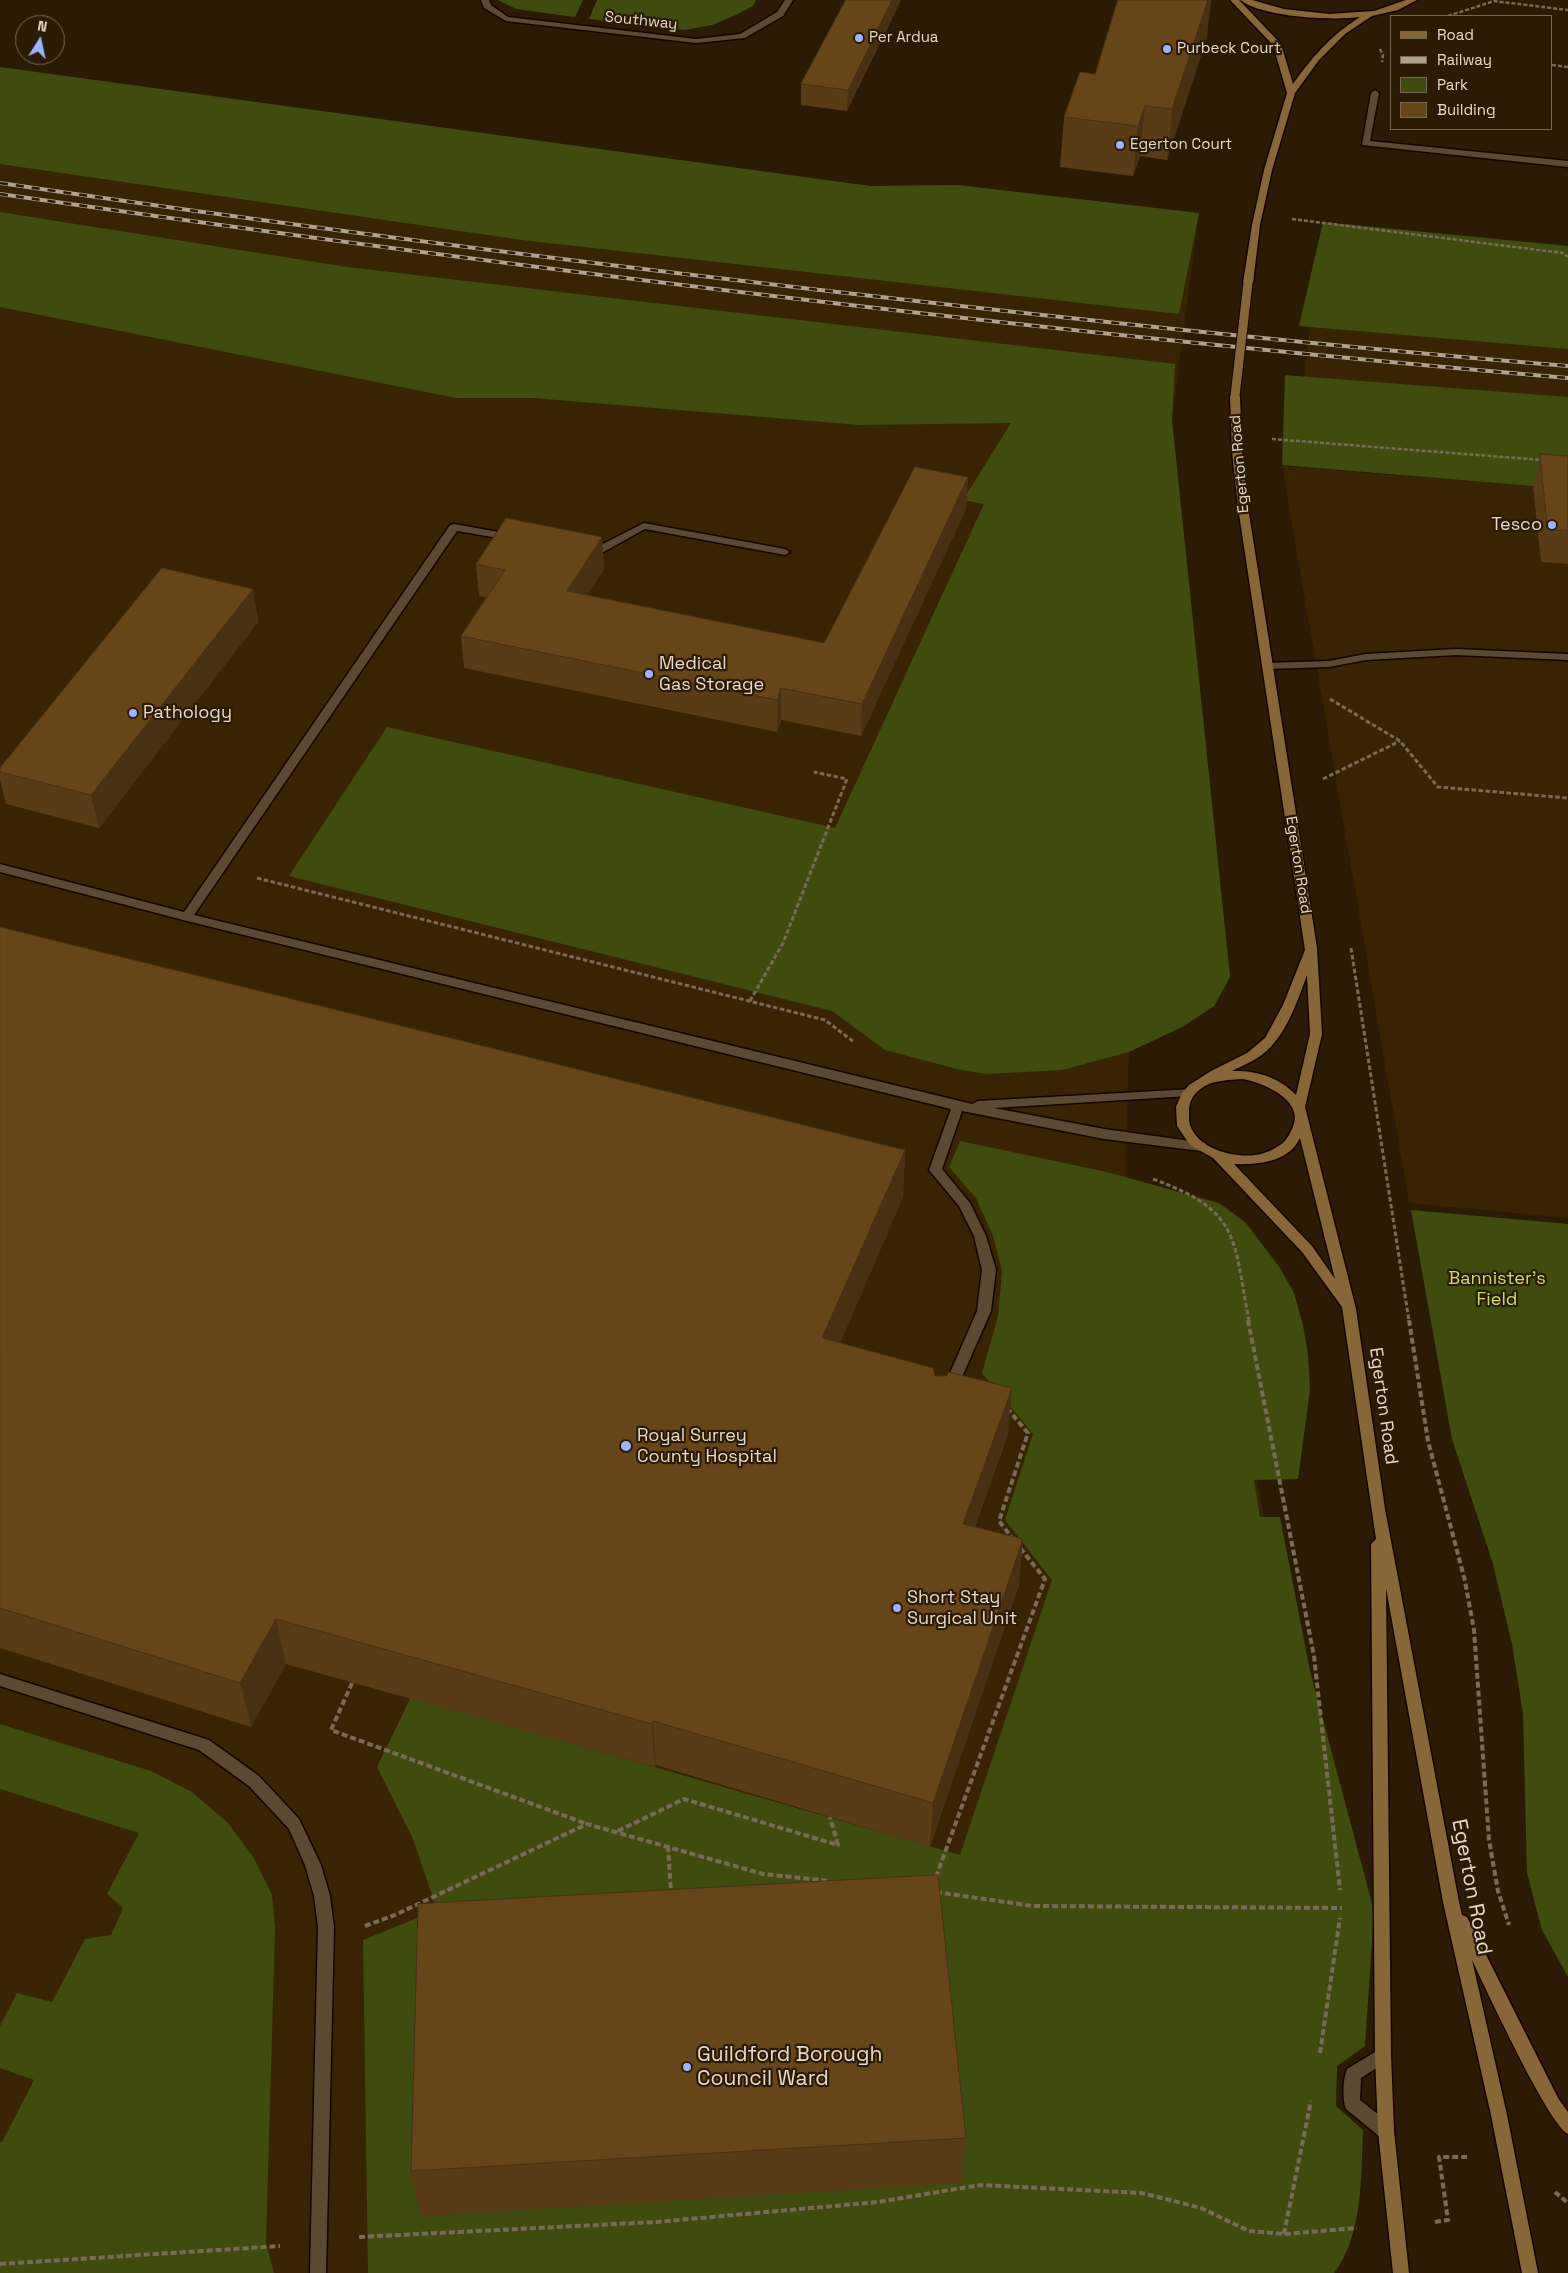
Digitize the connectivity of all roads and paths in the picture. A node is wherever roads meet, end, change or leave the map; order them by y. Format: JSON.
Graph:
{"nodes":[{"id":1,"x":486,"y":0,"type":"edge"},
{"id":2,"x":789,"y":0,"type":"edge"},
{"id":3,"x":1234,"y":0,"type":"edge"},
{"id":4,"x":1244,"y":0,"type":"edge"},
{"id":5,"x":1413,"y":0,"type":"edge"},
{"id":6,"x":1424,"y":0,"type":"edge"},
{"id":7,"x":1405,"y":4,"type":"junction"},
{"id":8,"x":1568,"y":10,"type":"edge"},
{"id":9,"x":1372,"y":13,"type":"junction"},
{"id":10,"x":1451,"y":15,"type":"edge"},
{"id":11,"x":1553,"y":65,"type":"edge"},
{"id":12,"x":1568,"y":67,"type":"edge"},
{"id":13,"x":1291,"y":93,"type":"junction"},
{"id":14,"x":1375,"y":93,"type":"dead end"},
{"id":15,"x":1568,"y":164,"type":"edge"},
{"id":16,"x":1285,"y":219,"type":"dead end"},
{"id":17,"x":1568,"y":256,"type":"edge"},
{"id":18,"x":1266,"y":438,"type":"dead end"},
{"id":19,"x":1548,"y":461,"type":"edge"},
{"id":20,"x":519,"y":539,"type":"edge"},
{"id":21,"x":575,"y":549,"type":"edge"},
{"id":22,"x":785,"y":552,"type":"dead end"},
{"id":23,"x":1568,"y":657,"type":"edge"},
{"id":24,"x":1303,"y":665,"type":"junction"},
{"id":25,"x":1267,"y":666,"type":"junction"},
{"id":26,"x":1400,"y":741,"type":"junction"},
{"id":27,"x":1321,"y":770,"type":"dead end"},
{"id":28,"x":814,"y":772,"type":"dead end"},
{"id":29,"x":1322,"y":779,"type":"junction"},
{"id":30,"x":1323,"y":786,"type":"dead end"},
{"id":31,"x":1568,"y":798,"type":"edge"},
{"id":32,"x":0,"y":868,"type":"edge"},
{"id":33,"x":220,"y":869,"type":"junction"},
{"id":34,"x":187,"y":917,"type":"junction"},
{"id":35,"x":1350,"y":943,"type":"dead end"},
{"id":36,"x":1311,"y":948,"type":"junction"},
{"id":37,"x":750,"y":1002,"type":"junction"},
{"id":38,"x":857,"y":1044,"type":"dead end"},
{"id":39,"x":1201,"y":1082,"type":"junction"},
{"id":40,"x":1189,"y":1092,"type":"junction"},
{"id":41,"x":958,"y":1106,"type":"junction"},
{"id":42,"x":1298,"y":1107,"type":"junction"},
{"id":43,"x":1302,"y":1121,"type":"junction"},
{"id":44,"x":1201,"y":1146,"type":"junction"},
{"id":45,"x":1217,"y":1155,"type":"junction"},
{"id":46,"x":1148,"y":1177,"type":"dead end"},
{"id":47,"x":1349,"y":1310,"type":"junction"},
{"id":48,"x":946,"y":1399,"type":"edge"},
{"id":49,"x":1002,"y":1403,"type":"edge"},
{"id":50,"x":1378,"y":1509,"type":"junction"},
{"id":51,"x":0,"y":1680,"type":"edge"},
{"id":52,"x":352,"y":1683,"type":"edge"},
{"id":53,"x":830,"y":1817,"type":"edge"},
{"id":54,"x":587,"y":1824,"type":"junction"},
{"id":55,"x":618,"y":1831,"type":"junction"},
{"id":56,"x":668,"y":1846,"type":"junction"},
{"id":57,"x":832,"y":1881,"type":"edge"},
{"id":58,"x":934,"y":1882,"type":"edge"},
{"id":59,"x":931,"y":1891,"type":"edge"},
{"id":60,"x":1498,"y":1891,"type":"dead end"},
{"id":61,"x":672,"y":1901,"type":"edge"},
{"id":62,"x":1451,"y":1902,"type":"junction"},
{"id":63,"x":365,"y":1926,"type":"dead end"},
{"id":64,"x":1383,"y":2055,"type":"junction"},
{"id":65,"x":1568,"y":2126,"type":"edge"},
{"id":66,"x":1386,"y":2131,"type":"junction"},
{"id":67,"x":1456,"y":2158,"type":"dead end"},
{"id":68,"x":1435,"y":2222,"type":"dead end"},
{"id":69,"x":1340,"y":2229,"type":"dead end"},
{"id":70,"x":352,"y":2237,"type":"dead end"},
{"id":71,"x":256,"y":2249,"type":"dead end"},
{"id":72,"x":0,"y":2264,"type":"edge"},
{"id":73,"x":318,"y":2273,"type":"edge"},
{"id":74,"x":1402,"y":2273,"type":"edge"},
{"id":75,"x":1530,"y":2273,"type":"edge"}],
"edges":[{"from":1,"to":2,"type":"street","name":"Southway"},
{"from":3,"to":13,"type":"street"},
{"from":4,"to":9,"type":"street"},
{"from":5,"to":7,"type":"street"},
{"from":6,"to":7,"type":"street"},
{"from":7,"to":9,"type":"street"},
{"from":8,"to":10,"type":"path"},
{"from":9,"to":13,"type":"street"},
{"from":11,"to":12,"type":"path"},
{"from":13,"to":25,"type":"street","name":"Egerton Road","bridge":true},
{"from":14,"to":15,"type":"street"},
{"from":16,"to":17,"type":"path"},
{"from":18,"to":19,"type":"path"},
{"from":20,"to":33,"type":"street"},
{"from":21,"to":22,"type":"street"},
{"from":23,"to":24,"type":"street"},
{"from":24,"to":25,"type":"street"},
{"from":24,"to":26,"type":"path"},
{"from":25,"to":36,"type":"street","name":"Egerton Road"},
{"from":26,"to":29,"type":"path"},
{"from":26,"to":31,"type":"path"},
{"from":27,"to":29,"type":"path"},
{"from":28,"to":37,"type":"path"},
{"from":29,"to":30,"type":"path"},
{"from":32,"to":34,"type":"street"},
{"from":33,"to":34,"type":"street"},
{"from":33,"to":37,"type":"path"},
{"from":34,"to":41,"type":"street"},
{"from":35,"to":60,"type":"path"},
{"from":36,"to":39,"type":"street","name":"Egerton Road"},
{"from":36,"to":42,"type":"street","name":"Egerton Road"},
{"from":37,"to":38,"type":"path"},
{"from":39,"to":40,"type":"street","name":"Egerton Road"},
{"from":39,"to":42,"type":"street","name":"Egerton Road"},
{"from":40,"to":41,"type":"street"},
{"from":40,"to":44,"type":"street","name":"Egerton Road"},
{"from":41,"to":44,"type":"street"},
{"from":41,"to":48,"type":"street"},
{"from":42,"to":43,"type":"street","name":"Egerton Road"},
{"from":43,"to":45,"type":"street","name":"Egerton Road"},
{"from":43,"to":47,"type":"street","name":"Egerton Road"},
{"from":44,"to":45,"type":"street","name":"Egerton Road"},
{"from":45,"to":47,"type":"street","name":"Egerton Road"},
{"from":46,"to":59,"type":"path"},
{"from":47,"to":50,"type":"street","name":"Egerton Road"},
{"from":49,"to":58,"type":"path"},
{"from":50,"to":62,"type":"street","name":"Egerton Road"},
{"from":50,"to":64,"type":"street","name":"Egerton Road"},
{"from":51,"to":73,"type":"street"},
{"from":52,"to":54,"type":"path"},
{"from":53,"to":55,"type":"path"},
{"from":54,"to":55,"type":"path"},
{"from":54,"to":63,"type":"path"},
{"from":55,"to":56,"type":"path"},
{"from":56,"to":57,"type":"path"},
{"from":56,"to":61,"type":"path"},
{"from":62,"to":65,"type":"street"},
{"from":62,"to":75,"type":"street","name":"Egerton Road"},
{"from":64,"to":66,"type":"street","name":"Egerton Road"},
{"from":64,"to":66,"type":"street"},
{"from":66,"to":74,"type":"street","name":"Egerton Road"},
{"from":67,"to":68,"type":"path"},
{"from":69,"to":70,"type":"path"},
{"from":71,"to":72,"type":"path"}]}
